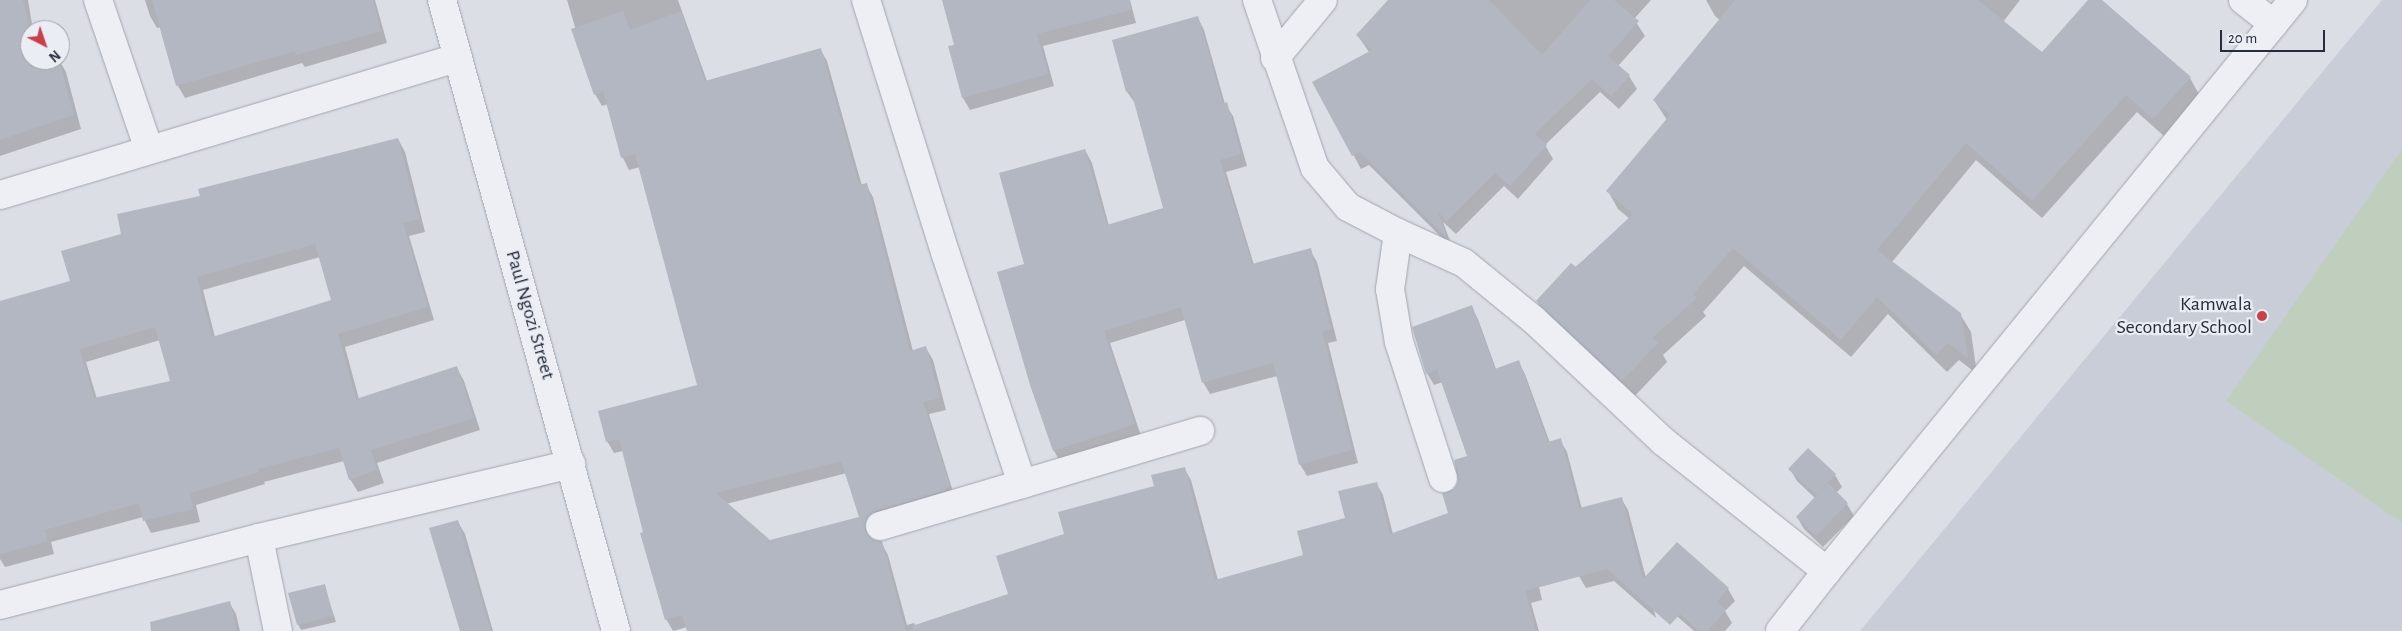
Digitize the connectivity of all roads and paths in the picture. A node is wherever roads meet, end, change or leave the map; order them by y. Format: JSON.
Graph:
{"nodes":[{"id":1,"x":98,"y":0,"type":"edge"},
{"id":2,"x":442,"y":0,"type":"edge"},
{"id":3,"x":866,"y":0,"type":"edge"},
{"id":4,"x":1257,"y":0,"type":"edge"},
{"id":5,"x":1323,"y":0,"type":"edge"},
{"id":6,"x":2243,"y":0,"type":"edge"},
{"id":7,"x":2293,"y":0,"type":"edge"},
{"id":8,"x":2274,"y":24,"type":"junction"},
{"id":9,"x":458,"y":58,"type":"junction"},
{"id":10,"x":1275,"y":58,"type":"junction"},
{"id":11,"x":149,"y":150,"type":"junction"},
{"id":12,"x":0,"y":195,"type":"edge"},
{"id":13,"x":1398,"y":233,"type":"junction"},
{"id":14,"x":1200,"y":431,"type":"dead end"},
{"id":15,"x":571,"y":464,"type":"junction"},
{"id":16,"x":1443,"y":478,"type":"dead end"},
{"id":17,"x":1022,"y":484,"type":"junction"},
{"id":18,"x":880,"y":526,"type":"dead end"},
{"id":19,"x":259,"y":538,"type":"junction"},
{"id":20,"x":1826,"y":570,"type":"junction"},
{"id":21,"x":0,"y":605,"type":"edge"},
{"id":22,"x":278,"y":631,"type":"edge"},
{"id":23,"x":616,"y":631,"type":"edge"},
{"id":24,"x":1780,"y":631,"type":"edge"}],
"edges":[{"from":1,"to":11,"type":"street"},
{"from":2,"to":9,"type":"street","name":"Paul Ngozi Street"},
{"from":3,"to":17,"type":"street"},
{"from":4,"to":10,"type":"street"},
{"from":5,"to":10,"type":"street"},
{"from":6,"to":8,"type":"street"},
{"from":7,"to":8,"type":"street"},
{"from":8,"to":20,"type":"street"},
{"from":9,"to":11,"type":"street"},
{"from":9,"to":15,"type":"street","name":"Paul Ngozi Street"},
{"from":10,"to":13,"type":"street"},
{"from":11,"to":12,"type":"street"},
{"from":13,"to":16,"type":"street"},
{"from":13,"to":20,"type":"street"},
{"from":14,"to":17,"type":"street"},
{"from":15,"to":19,"type":"street"},
{"from":15,"to":23,"type":"street","name":"Paul Ngozi Street"},
{"from":17,"to":18,"type":"street"},
{"from":19,"to":21,"type":"street"},
{"from":19,"to":22,"type":"street"},
{"from":20,"to":24,"type":"street"}]}
